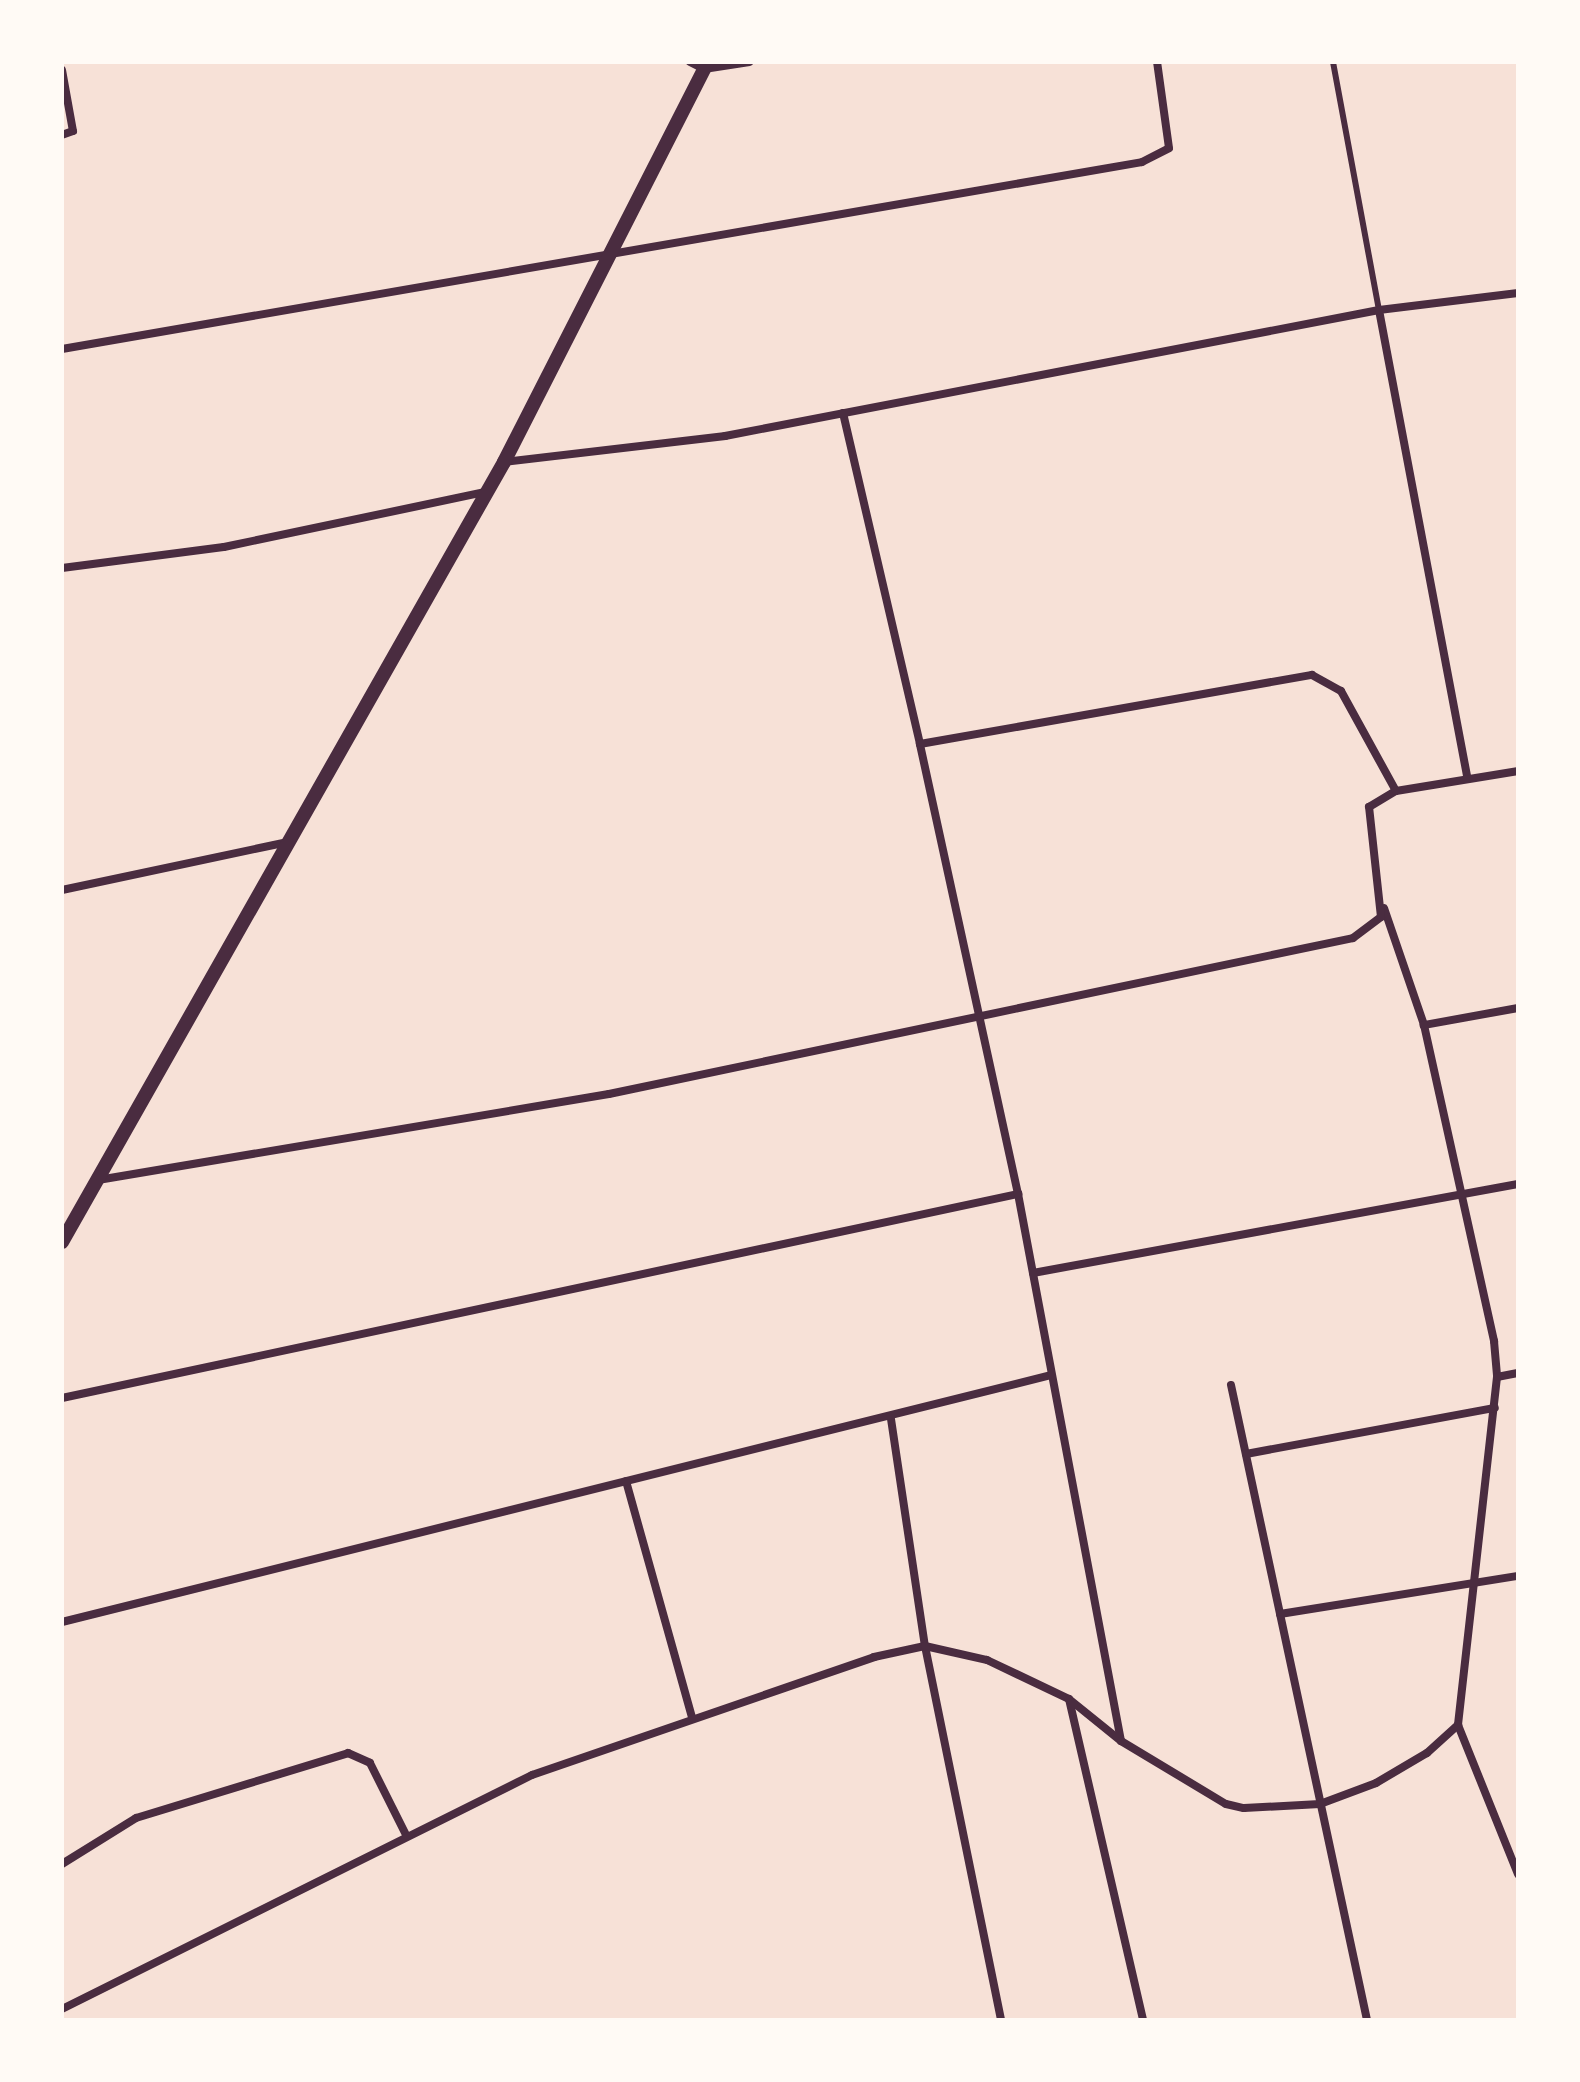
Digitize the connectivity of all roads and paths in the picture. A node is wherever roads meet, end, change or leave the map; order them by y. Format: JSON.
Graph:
{"nodes":[{"id":1,"x":749,"y":62,"type":"edge"},
{"id":2,"x":1157,"y":62,"type":"edge"},
{"id":3,"x":1333,"y":62,"type":"edge"},
{"id":4,"x":701,"y":64,"type":"edge"},
{"id":5,"x":62,"y":70,"type":"edge"},
{"id":6,"x":62,"y":135,"type":"edge"},
{"id":7,"x":613,"y":257,"type":"junction"},
{"id":8,"x":1518,"y":293,"type":"edge"},
{"id":9,"x":1379,"y":310,"type":"junction"},
{"id":10,"x":62,"y":349,"type":"edge"},
{"id":11,"x":843,"y":413,"type":"junction"},
{"id":12,"x":504,"y":462,"type":"junction"},
{"id":13,"x":485,"y":492,"type":"junction"},
{"id":14,"x":62,"y":568,"type":"edge"},
{"id":15,"x":920,"y":744,"type":"junction"},
{"id":16,"x":1518,"y":771,"type":"edge"},
{"id":17,"x":1468,"y":779,"type":"junction"},
{"id":18,"x":1396,"y":791,"type":"junction"},
{"id":19,"x":290,"y":842,"type":"junction"},
{"id":20,"x":62,"y":890,"type":"edge"},
{"id":21,"x":1381,"y":899,"type":"junction"},
{"id":22,"x":1518,"y":1008,"type":"edge"},
{"id":23,"x":975,"y":1014,"type":"junction"},
{"id":24,"x":1424,"y":1025,"type":"junction"},
{"id":25,"x":97,"y":1180,"type":"junction"},
{"id":26,"x":1518,"y":1184,"type":"edge"},
{"id":27,"x":1018,"y":1194,"type":"junction"},
{"id":28,"x":1463,"y":1194,"type":"junction"},
{"id":29,"x":62,"y":1242,"type":"edge"},
{"id":30,"x":1033,"y":1273,"type":"junction"},
{"id":31,"x":1518,"y":1373,"type":"edge"},
{"id":32,"x":1051,"y":1375,"type":"junction"},
{"id":33,"x":1497,"y":1377,"type":"junction"},
{"id":34,"x":1231,"y":1385,"type":"dead end"},
{"id":35,"x":62,"y":1398,"type":"edge"},
{"id":36,"x":1495,"y":1408,"type":"junction"},
{"id":37,"x":891,"y":1419,"type":"junction"},
{"id":38,"x":1246,"y":1454,"type":"junction"},
{"id":39,"x":626,"y":1481,"type":"junction"},
{"id":40,"x":1518,"y":1576,"type":"edge"},
{"id":41,"x":1475,"y":1584,"type":"junction"},
{"id":42,"x":1280,"y":1614,"type":"junction"},
{"id":43,"x":62,"y":1622,"type":"edge"},
{"id":44,"x":925,"y":1646,"type":"junction"},
{"id":45,"x":1069,"y":1699,"type":"junction"},
{"id":46,"x":692,"y":1718,"type":"junction"},
{"id":47,"x":1458,"y":1725,"type":"junction"},
{"id":48,"x":1121,"y":1741,"type":"junction"},
{"id":49,"x":1320,"y":1804,"type":"junction"},
{"id":50,"x":406,"y":1835,"type":"junction"},
{"id":51,"x":62,"y":1864,"type":"edge"},
{"id":52,"x":1518,"y":1874,"type":"edge"},
{"id":53,"x":62,"y":2009,"type":"edge"},
{"id":54,"x":1001,"y":2020,"type":"edge"},
{"id":55,"x":1143,"y":2020,"type":"edge"},
{"id":56,"x":1367,"y":2020,"type":"edge"}],
"edges":[{"from":1,"to":4,"type":"street"},
{"from":2,"to":7,"type":"street"},
{"from":3,"to":9,"type":"lane"},
{"from":4,"to":7,"type":"street"},
{"from":5,"to":6,"type":"street"},
{"from":7,"to":10,"type":"street"},
{"from":7,"to":12,"type":"street"},
{"from":8,"to":9,"type":"street"},
{"from":9,"to":11,"type":"street"},
{"from":9,"to":17,"type":"street"},
{"from":11,"to":12,"type":"street"},
{"from":11,"to":15,"type":"street"},
{"from":12,"to":13,"type":"street"},
{"from":13,"to":14,"type":"street"},
{"from":13,"to":19,"type":"street"},
{"from":15,"to":18,"type":"street"},
{"from":15,"to":23,"type":"street"},
{"from":16,"to":17,"type":"street"},
{"from":17,"to":18,"type":"street"},
{"from":18,"to":21,"type":"street"},
{"from":19,"to":20,"type":"street"},
{"from":19,"to":25,"type":"street"},
{"from":21,"to":23,"type":"street"},
{"from":21,"to":24,"type":"street"},
{"from":22,"to":24,"type":"street"},
{"from":23,"to":25,"type":"street"},
{"from":23,"to":27,"type":"street"},
{"from":24,"to":28,"type":"street"},
{"from":25,"to":29,"type":"street"},
{"from":26,"to":28,"type":"street"},
{"from":27,"to":30,"type":"street"},
{"from":27,"to":35,"type":"street"},
{"from":28,"to":30,"type":"street"},
{"from":28,"to":33,"type":"street"},
{"from":30,"to":32,"type":"street"},
{"from":31,"to":33,"type":"street"},
{"from":32,"to":37,"type":"street"},
{"from":32,"to":48,"type":"street"},
{"from":33,"to":36,"type":"street"},
{"from":34,"to":38,"type":"street"},
{"from":36,"to":38,"type":"street"},
{"from":36,"to":41,"type":"street"},
{"from":37,"to":39,"type":"street"},
{"from":37,"to":44,"type":"street"},
{"from":38,"to":42,"type":"street"},
{"from":39,"to":43,"type":"street"},
{"from":39,"to":46,"type":"street"},
{"from":40,"to":41,"type":"street"},
{"from":41,"to":42,"type":"street"},
{"from":41,"to":47,"type":"street"},
{"from":42,"to":49,"type":"street"},
{"from":44,"to":45,"type":"street"},
{"from":44,"to":46,"type":"street"},
{"from":44,"to":54,"type":"street"},
{"from":45,"to":48,"type":"street"},
{"from":45,"to":55,"type":"street"},
{"from":46,"to":50,"type":"street"},
{"from":47,"to":49,"type":"street"},
{"from":47,"to":52,"type":"street"},
{"from":48,"to":49,"type":"street"},
{"from":49,"to":56,"type":"street"},
{"from":50,"to":51,"type":"street"},
{"from":50,"to":53,"type":"street"}]}
